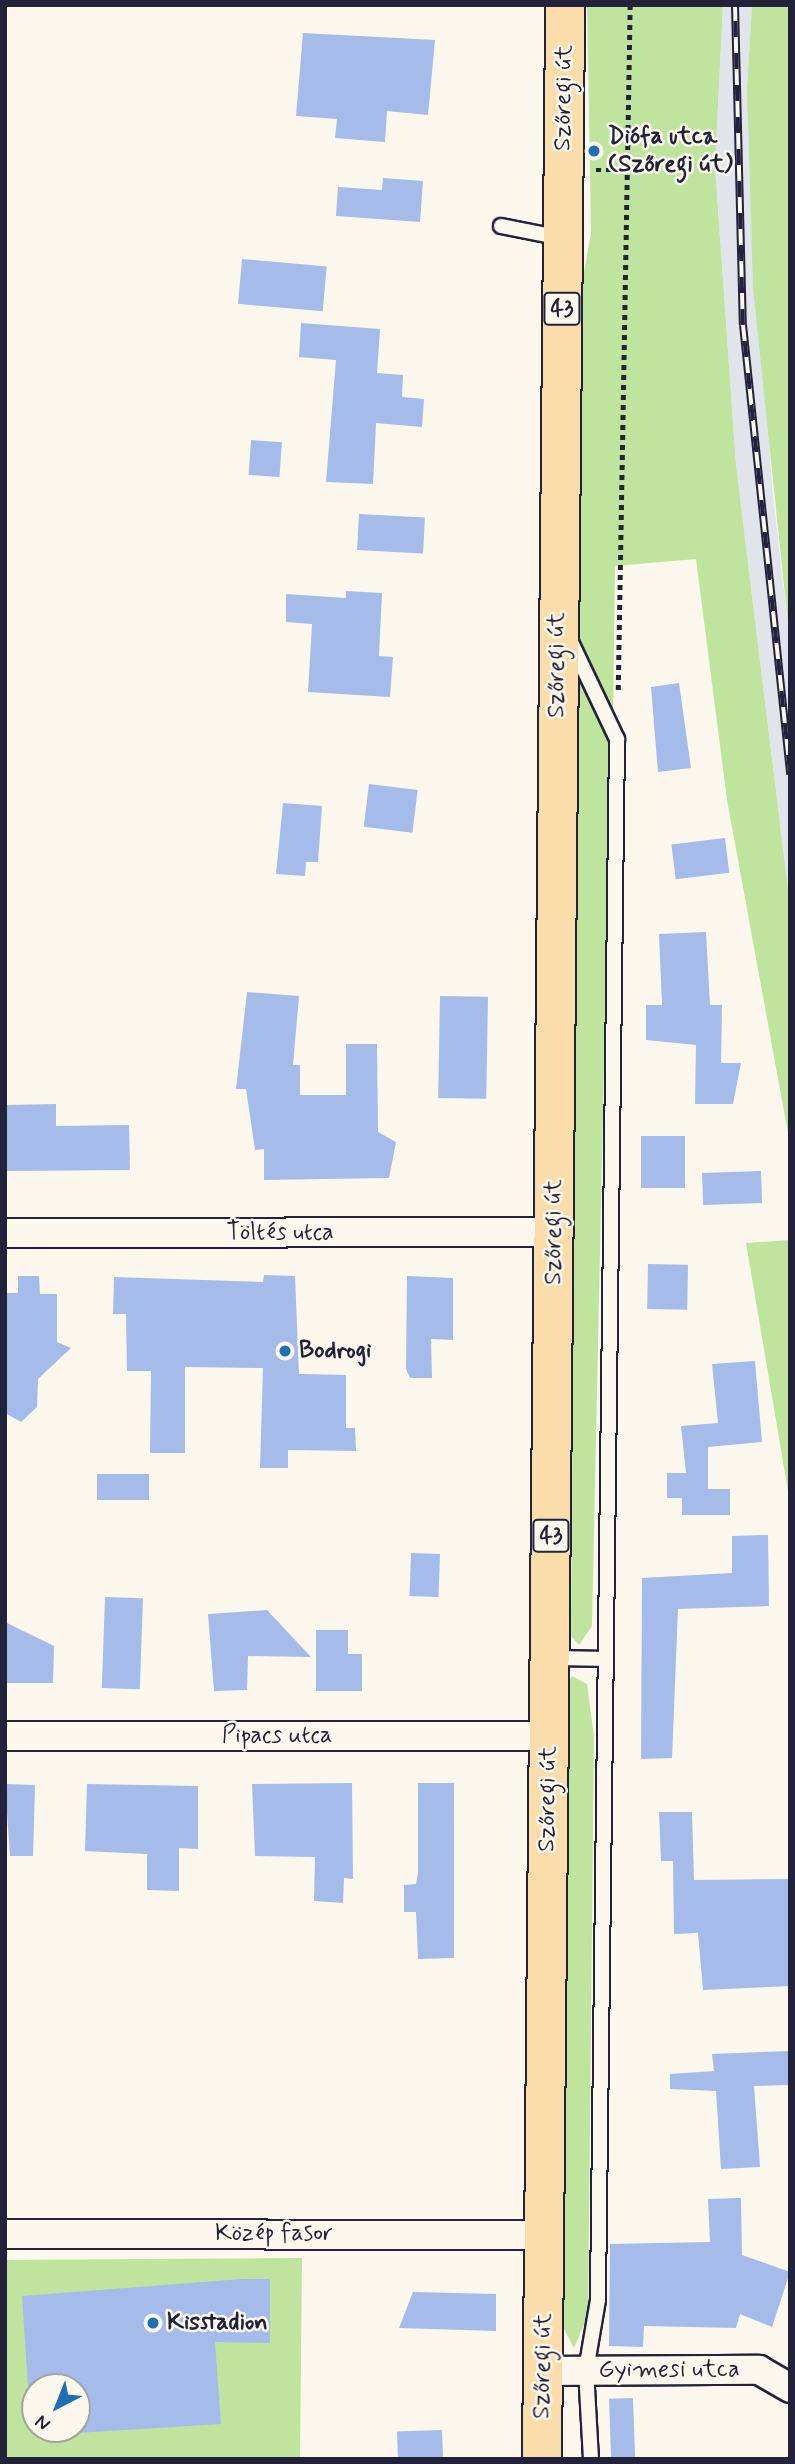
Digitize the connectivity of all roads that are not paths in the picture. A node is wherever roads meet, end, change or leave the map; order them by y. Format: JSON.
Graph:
{"nodes":[{"id":1,"x":565,"y":5,"type":"edge"},
{"id":2,"x":501,"y":226,"type":"dead end"},
{"id":3,"x":562,"y":238,"type":"junction"},
{"id":4,"x":558,"y":613,"type":"junction"},
{"id":5,"x":5,"y":1233,"type":"edge"},
{"id":6,"x":554,"y":1233,"type":"junction"},
{"id":7,"x":549,"y":1658,"type":"junction"},
{"id":8,"x":601,"y":1659,"type":"junction"},
{"id":9,"x":5,"y":1735,"type":"edge"},
{"id":10,"x":548,"y":1737,"type":"junction"},
{"id":11,"x":5,"y":2234,"type":"edge"},
{"id":12,"x":544,"y":2235,"type":"junction"},
{"id":13,"x":586,"y":2370,"type":"junction"},
{"id":14,"x":543,"y":2371,"type":"junction"},
{"id":15,"x":790,"y":2388,"type":"edge"},
{"id":16,"x":542,"y":2459,"type":"edge"},
{"id":17,"x":591,"y":2459,"type":"edge"}],
"edges":[{"from":1,"to":3,"type":"main road","name":"Szőregi út","number":"43"},
{"from":2,"to":3,"type":"lane"},
{"from":3,"to":4,"type":"main road","name":"Szőregi út","number":"43"},
{"from":4,"to":6,"type":"main road","name":"Szőregi út","number":"43"},
{"from":4,"to":8,"type":"lane"},
{"from":5,"to":6,"type":"street","name":"Töltés utca"},
{"from":6,"to":7,"type":"main road","name":"Szőregi út","number":"43"},
{"from":7,"to":8,"type":"lane"},
{"from":7,"to":10,"type":"main road","name":"Szőregi út","number":"43"},
{"from":8,"to":13,"type":"lane"},
{"from":9,"to":10,"type":"street","name":"Pipacs utca"},
{"from":10,"to":12,"type":"main road","name":"Szőregi út","number":"43"},
{"from":11,"to":12,"type":"street","name":"Közép fasor"},
{"from":12,"to":14,"type":"main road","name":"Szőregi út","number":"43"},
{"from":13,"to":14,"type":"street","name":"Gyimesi utca"},
{"from":13,"to":15,"type":"street","name":"Gyimesi utca"},
{"from":13,"to":17,"type":"lane"},
{"from":14,"to":16,"type":"main road","name":"Szőregi út","number":"43"}]}
